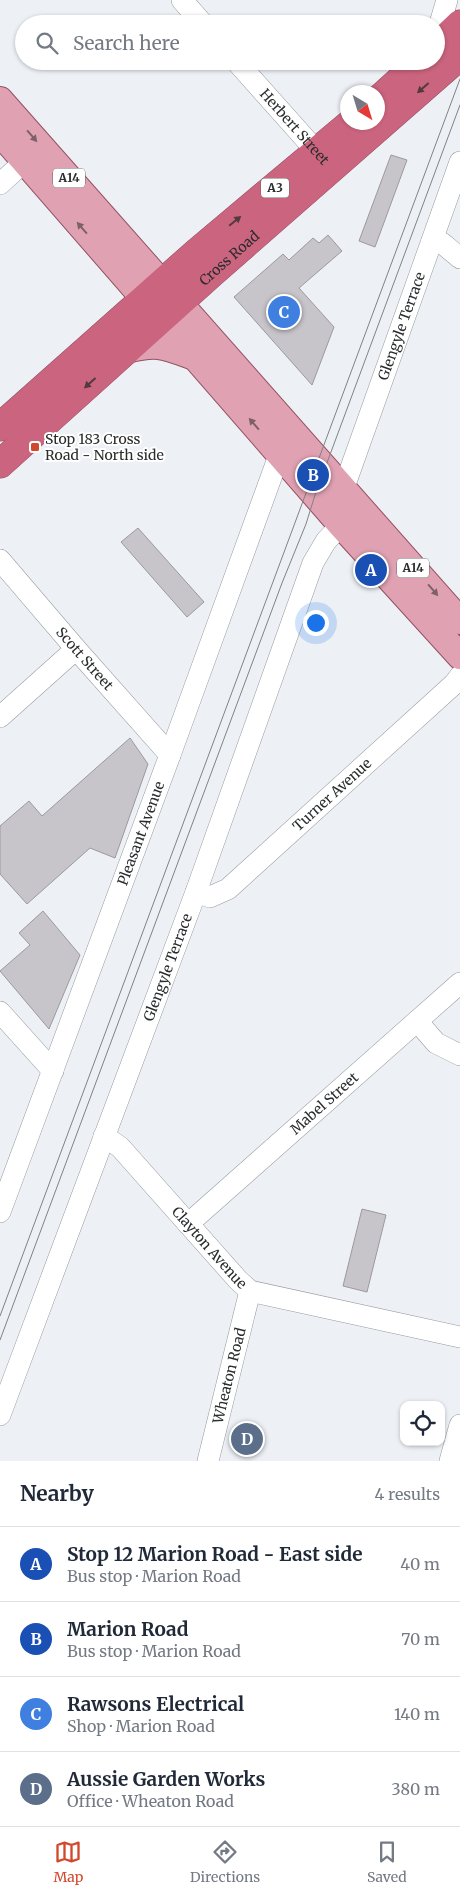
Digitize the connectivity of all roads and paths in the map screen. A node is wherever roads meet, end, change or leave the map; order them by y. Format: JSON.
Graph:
{"nodes":[{"id":1,"x":182,"y":0,"type":"edge"},
{"id":2,"x":447,"y":0,"type":"edge"},
{"id":3,"x":195,"y":15,"type":"edge"},
{"id":4,"x":443,"y":15,"type":"edge"},
{"id":5,"x":460,"y":24,"type":"edge"},
{"id":6,"x":445,"y":39,"type":"edge"},
{"id":7,"x":460,"y":56,"type":"edge"},
{"id":8,"x":445,"y":68,"type":"edge"},
{"id":9,"x":244,"y":70,"type":"edge"},
{"id":10,"x":411,"y":70,"type":"edge"},
{"id":11,"x":442,"y":70,"type":"edge"},
{"id":12,"x":385,"y":94,"type":"edge"},
{"id":13,"x":0,"y":100,"type":"edge"},
{"id":14,"x":346,"y":130,"type":"edge"},
{"id":15,"x":0,"y":133,"type":"edge"},
{"id":16,"x":25,"y":161,"type":"junction"},
{"id":17,"x":325,"y":161,"type":"junction"},
{"id":18,"x":460,"y":162,"type":"edge"},
{"id":19,"x":0,"y":184,"type":"edge"},
{"id":20,"x":432,"y":241,"type":"junction"},
{"id":21,"x":197,"y":252,"type":"junction"},
{"id":22,"x":138,"y":256,"type":"junction"},
{"id":23,"x":460,"y":258,"type":"edge"},
{"id":24,"x":114,"y":265,"type":"junction"},
{"id":25,"x":211,"y":274,"type":"junction"},
{"id":26,"x":152,"y":291,"type":"junction"},
{"id":27,"x":170,"y":311,"type":"junction"},
{"id":28,"x":109,"y":329,"type":"junction"},
{"id":29,"x":201,"y":346,"type":"junction"},
{"id":30,"x":127,"y":350,"type":"junction"},
{"id":31,"x":0,"y":428,"type":"edge"},
{"id":32,"x":280,"y":453,"type":"junction"},
{"id":33,"x":0,"y":464,"type":"edge"},
{"id":34,"x":343,"y":490,"type":"junction"},
{"id":35,"x":341,"y":525,"type":"junction"},
{"id":36,"x":0,"y":560,"type":"edge"},
{"id":37,"x":460,"y":621,"type":"edge"},
{"id":38,"x":76,"y":649,"type":"junction"},
{"id":39,"x":460,"y":656,"type":"edge"},
{"id":40,"x":457,"y":680,"type":"edge"},
{"id":41,"x":0,"y":717,"type":"edge"},
{"id":42,"x":170,"y":755,"type":"junction"},
{"id":43,"x":196,"y":892,"type":"junction"},
{"id":44,"x":460,"y":983,"type":"edge"},
{"id":45,"x":0,"y":1012,"type":"edge"},
{"id":46,"x":417,"y":1021,"type":"junction"},
{"id":47,"x":460,"y":1054,"type":"edge"},
{"id":48,"x":53,"y":1071,"type":"junction"},
{"id":49,"x":104,"y":1136,"type":"junction"},
{"id":50,"x":0,"y":1212,"type":"edge"},
{"id":51,"x":188,"y":1224,"type":"junction"},
{"id":52,"x":250,"y":1291,"type":"junction"},
{"id":53,"x":460,"y":1337,"type":"edge"},
{"id":54,"x":0,"y":1415,"type":"edge"},
{"id":55,"x":460,"y":1425,"type":"edge"},
{"id":56,"x":208,"y":1461,"type":"edge"},
{"id":57,"x":450,"y":1461,"type":"edge"}],
"edges":[{"from":1,"to":3,"type":"street"},
{"from":2,"to":4,"type":"street"},
{"from":5,"to":6,"type":"highway"},
{"from":7,"to":8,"type":"highway","name":"Cross Road","number":"A3","one_way":true},
{"from":9,"to":17,"type":"street","name":"Herbert Street"},
{"from":10,"to":12,"type":"highway"},
{"from":11,"to":17,"type":"highway","name":"Cross Road","number":"A3","one_way":true},
{"from":13,"to":22,"type":"main road","number":"A14","one_way":true},
{"from":14,"to":17,"type":"highway","name":"Cross Road","number":"A3"},
{"from":15,"to":16,"type":"main road","number":"A14"},
{"from":16,"to":19,"type":"street"},
{"from":24,"to":16,"type":"main road","number":"A14","one_way":true},
{"from":21,"to":17,"type":"highway","name":"Cross Road","number":"A3","one_way":true},
{"from":17,"to":25,"type":"highway","name":"Cross Road","number":"A3"},
{"from":18,"to":20,"type":"street","name":"Glengyle Terrace"},
{"from":20,"to":23,"type":"street"},
{"from":20,"to":34,"type":"street","name":"Glengyle Terrace"},
{"from":21,"to":22,"type":"main road"},
{"from":21,"to":26,"type":"highway","name":"Cross Road","number":"A3"},
{"from":22,"to":26,"type":"main road","number":"A14"},
{"from":24,"to":26,"type":"main road","number":"A14"},
{"from":24,"to":28,"type":"main road"},
{"from":25,"to":27,"type":"highway","name":"Cross Road","number":"A3"},
{"from":25,"to":29,"type":"main road"},
{"from":26,"to":27,"type":"main road","number":"A14"},
{"from":26,"to":28,"type":"highway","name":"Cross Road","number":"A3"},
{"from":27,"to":29,"type":"main road","number":"A14"},
{"from":27,"to":30,"type":"highway","name":"Cross Road","number":"A3"},
{"from":28,"to":31,"type":"highway","name":"Cross Road","number":"A3"},
{"from":29,"to":30,"type":"main road"},
{"from":32,"to":29,"type":"main road","number":"A14","one_way":true},
{"from":29,"to":34,"type":"main road","number":"A14"},
{"from":30,"to":33,"type":"highway","name":"Cross Road","number":"A3","one_way":true},
{"from":32,"to":35,"type":"main road","number":"A14"},
{"from":32,"to":42,"type":"street","name":"Pleasant Avenue"},
{"from":34,"to":37,"type":"main road","number":"A14","one_way":true},
{"from":35,"to":39,"type":"main road","number":"A14"},
{"from":35,"to":43,"type":"street","name":"Glengyle Terrace"},
{"from":36,"to":38,"type":"street","name":"Scott Street"},
{"from":38,"to":41,"type":"street"},
{"from":38,"to":42,"type":"street","name":"Scott Street"},
{"from":40,"to":43,"type":"street","name":"Turner Avenue"},
{"from":42,"to":48,"type":"street","name":"Pleasant Avenue"},
{"from":43,"to":49,"type":"street","name":"Glengyle Terrace"},
{"from":44,"to":46,"type":"street","name":"Mabel Street"},
{"from":45,"to":48,"type":"street"},
{"from":46,"to":47,"type":"street"},
{"from":46,"to":51,"type":"street","name":"Mabel Street"},
{"from":48,"to":50,"type":"street","name":"Pleasant Avenue"},
{"from":49,"to":51,"type":"street","name":"Clayton Avenue"},
{"from":49,"to":54,"type":"street","name":"Glengyle Terrace"},
{"from":51,"to":52,"type":"street","name":"Clayton Avenue"},
{"from":52,"to":53,"type":"street","name":"Clayton Avenue"},
{"from":52,"to":56,"type":"street","name":"Wheaton Road"},
{"from":55,"to":57,"type":"street"}]}
